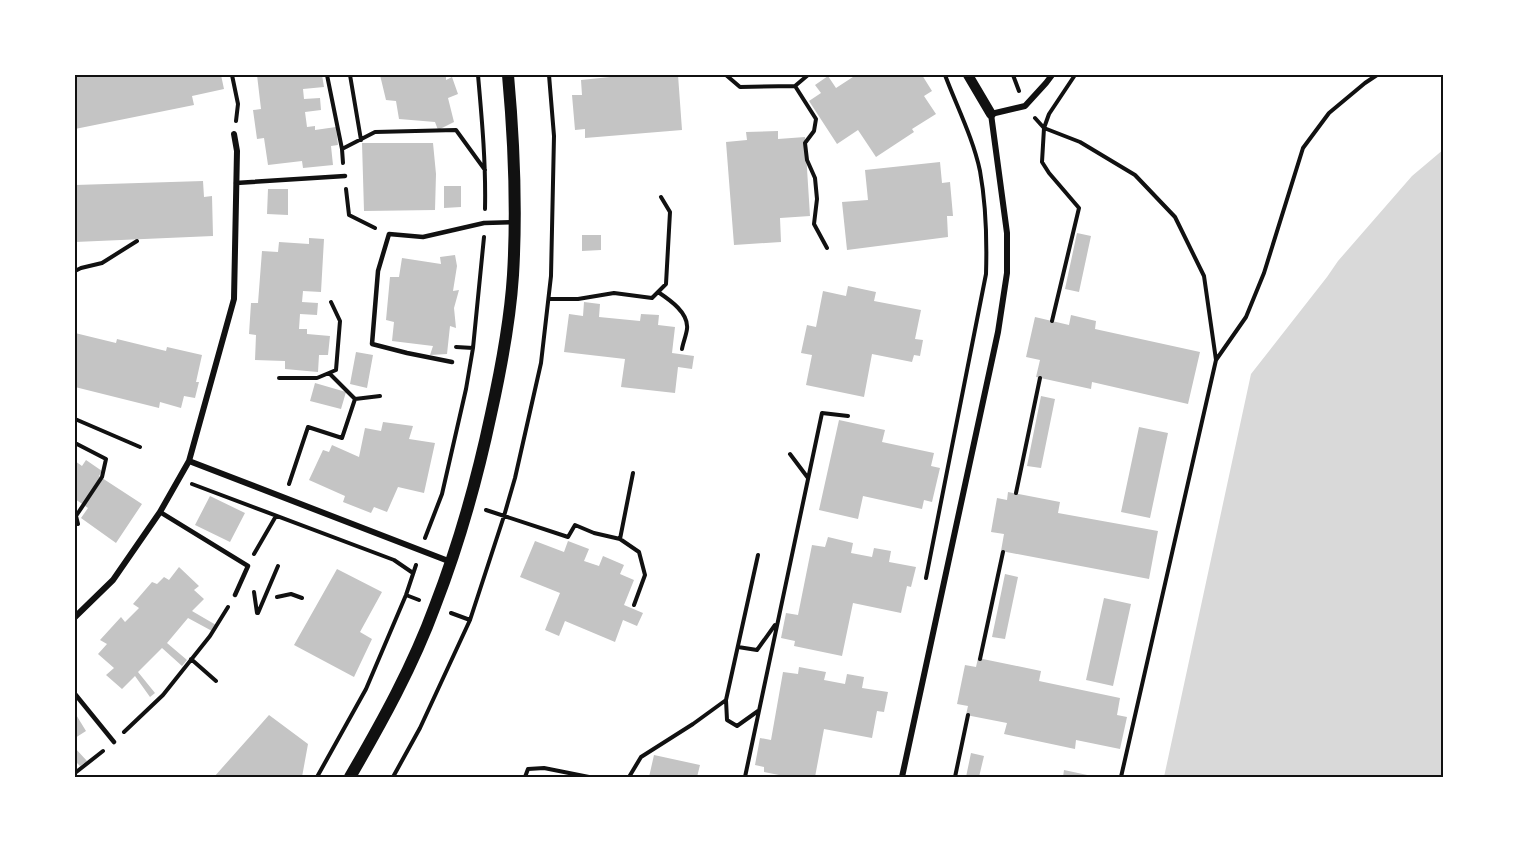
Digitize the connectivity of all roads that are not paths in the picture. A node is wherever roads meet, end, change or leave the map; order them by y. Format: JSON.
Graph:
{"nodes":[{"id":1,"x":508,"y":75,"type":"edge"},
{"id":2,"x":968,"y":75,"type":"edge"},
{"id":3,"x":1052,"y":75,"type":"edge"},
{"id":4,"x":991,"y":114,"type":"junction"},
{"id":5,"x":234,"y":134,"type":"road end"},
{"id":6,"x":345,"y":176,"type":"road end"},
{"id":7,"x":236,"y":183,"type":"junction"},
{"id":8,"x":514,"y":222,"type":"junction"},
{"id":9,"x":452,"y":362,"type":"dead end"},
{"id":10,"x":189,"y":461,"type":"junction"},
{"id":11,"x":159,"y":512,"type":"junction"},
{"id":12,"x":451,"y":562,"type":"junction"},
{"id":13,"x":235,"y":596,"type":"road end"},
{"id":14,"x":75,"y":617,"type":"edge"},
{"id":15,"x":75,"y":694,"type":"edge"},
{"id":16,"x":114,"y":742,"type":"road end"},
{"id":17,"x":350,"y":777,"type":"edge"},
{"id":18,"x":902,"y":777,"type":"edge"}],
"edges":[{"from":1,"to":8,"type":"main road"},
{"from":2,"to":4,"type":"street"},
{"from":3,"to":4,"type":"street"},
{"from":4,"to":18,"type":"street"},
{"from":5,"to":7,"type":"street"},
{"from":6,"to":7,"type":"lane"},
{"from":7,"to":10,"type":"street"},
{"from":8,"to":9,"type":"lane"},
{"from":8,"to":12,"type":"main road"},
{"from":10,"to":11,"type":"street"},
{"from":10,"to":12,"type":"street"},
{"from":11,"to":13,"type":"lane"},
{"from":11,"to":14,"type":"street"},
{"from":12,"to":17,"type":"main road"},
{"from":15,"to":16,"type":"lane"}]}
